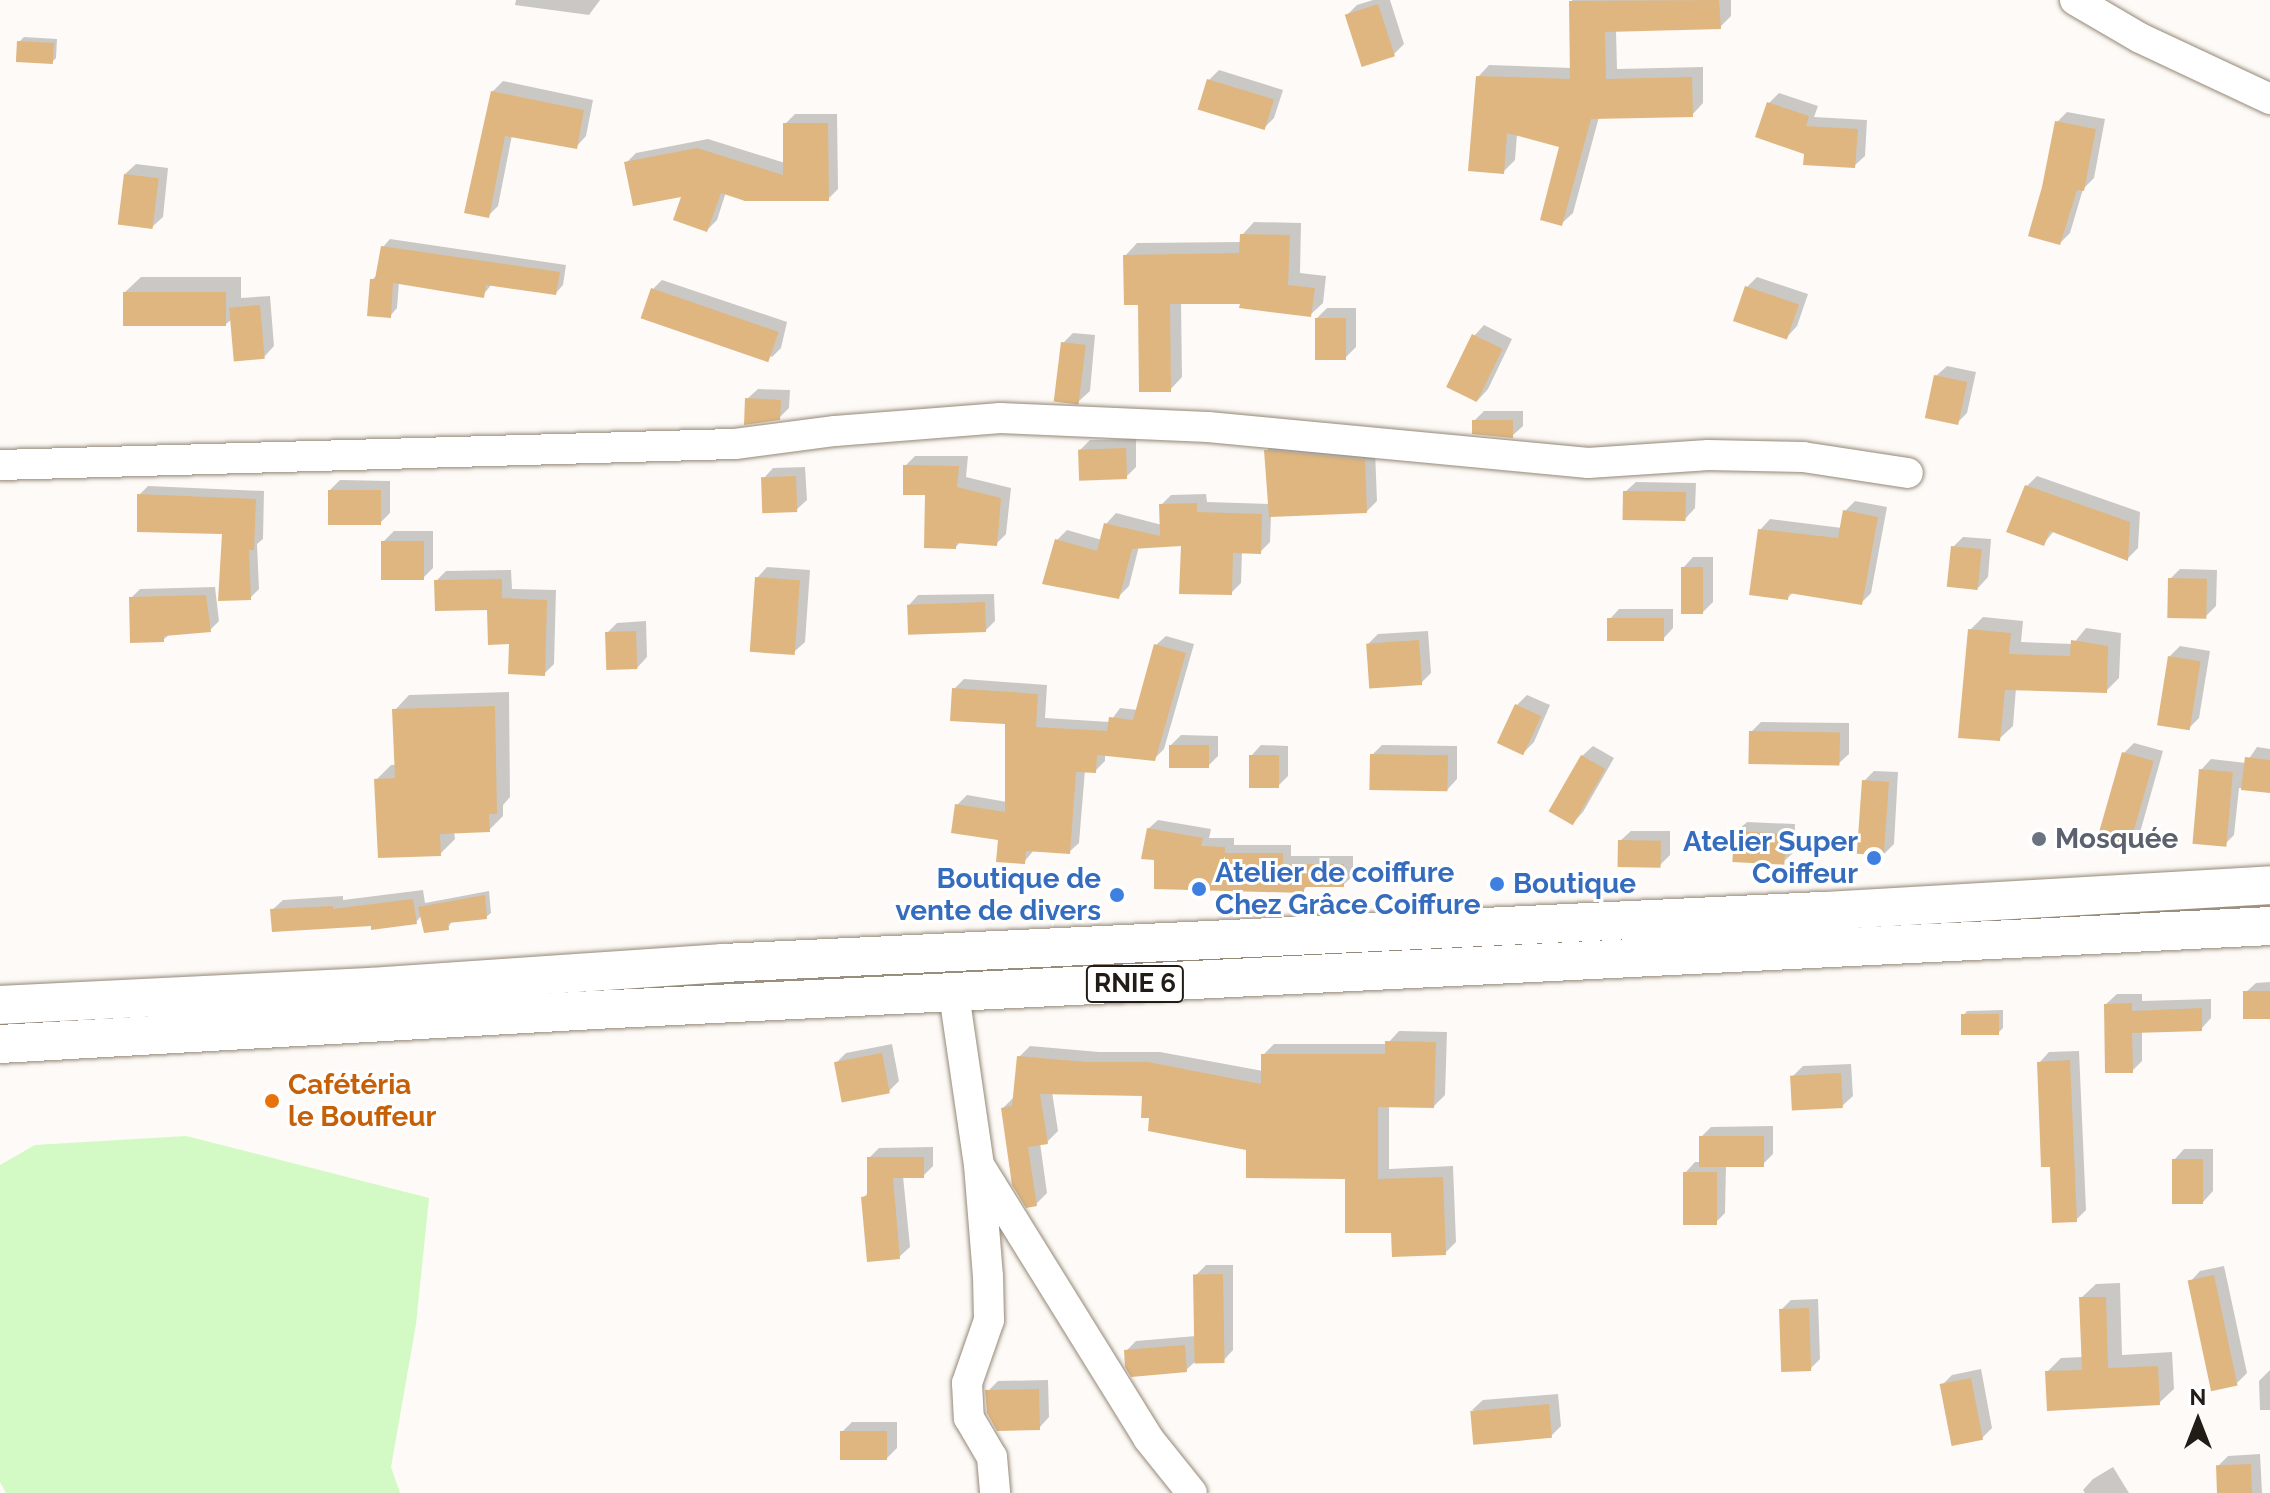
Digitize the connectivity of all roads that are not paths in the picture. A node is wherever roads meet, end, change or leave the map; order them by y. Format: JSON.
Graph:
{"nodes":[{"id":1,"x":2075,"y":0,"type":"edge"},
{"id":2,"x":2270,"y":99,"type":"edge"},
{"id":3,"x":0,"y":465,"type":"edge"},
{"id":4,"x":1908,"y":473,"type":"dead end"},
{"id":5,"x":2270,"y":885,"type":"edge"},
{"id":6,"x":2270,"y":926,"type":"edge"},
{"id":7,"x":954,"y":994,"type":"junction"},
{"id":8,"x":0,"y":1005,"type":"edge"},
{"id":9,"x":0,"y":1044,"type":"edge"},
{"id":10,"x":979,"y":1165,"type":"junction"},
{"id":11,"x":995,"y":1493,"type":"edge"},
{"id":12,"x":1192,"y":1493,"type":"edge"}],
"edges":[{"from":1,"to":2,"type":"street"},
{"from":3,"to":4,"type":"street"},
{"from":5,"to":8,"type":"main road","number":"RNIE 6"},
{"from":6,"to":7,"type":"main road","number":"RNIE 6"},
{"from":7,"to":9,"type":"main road","number":"RNIE 6"},
{"from":7,"to":10,"type":"street"},
{"from":10,"to":11,"type":"street"},
{"from":10,"to":12,"type":"street"}]}
